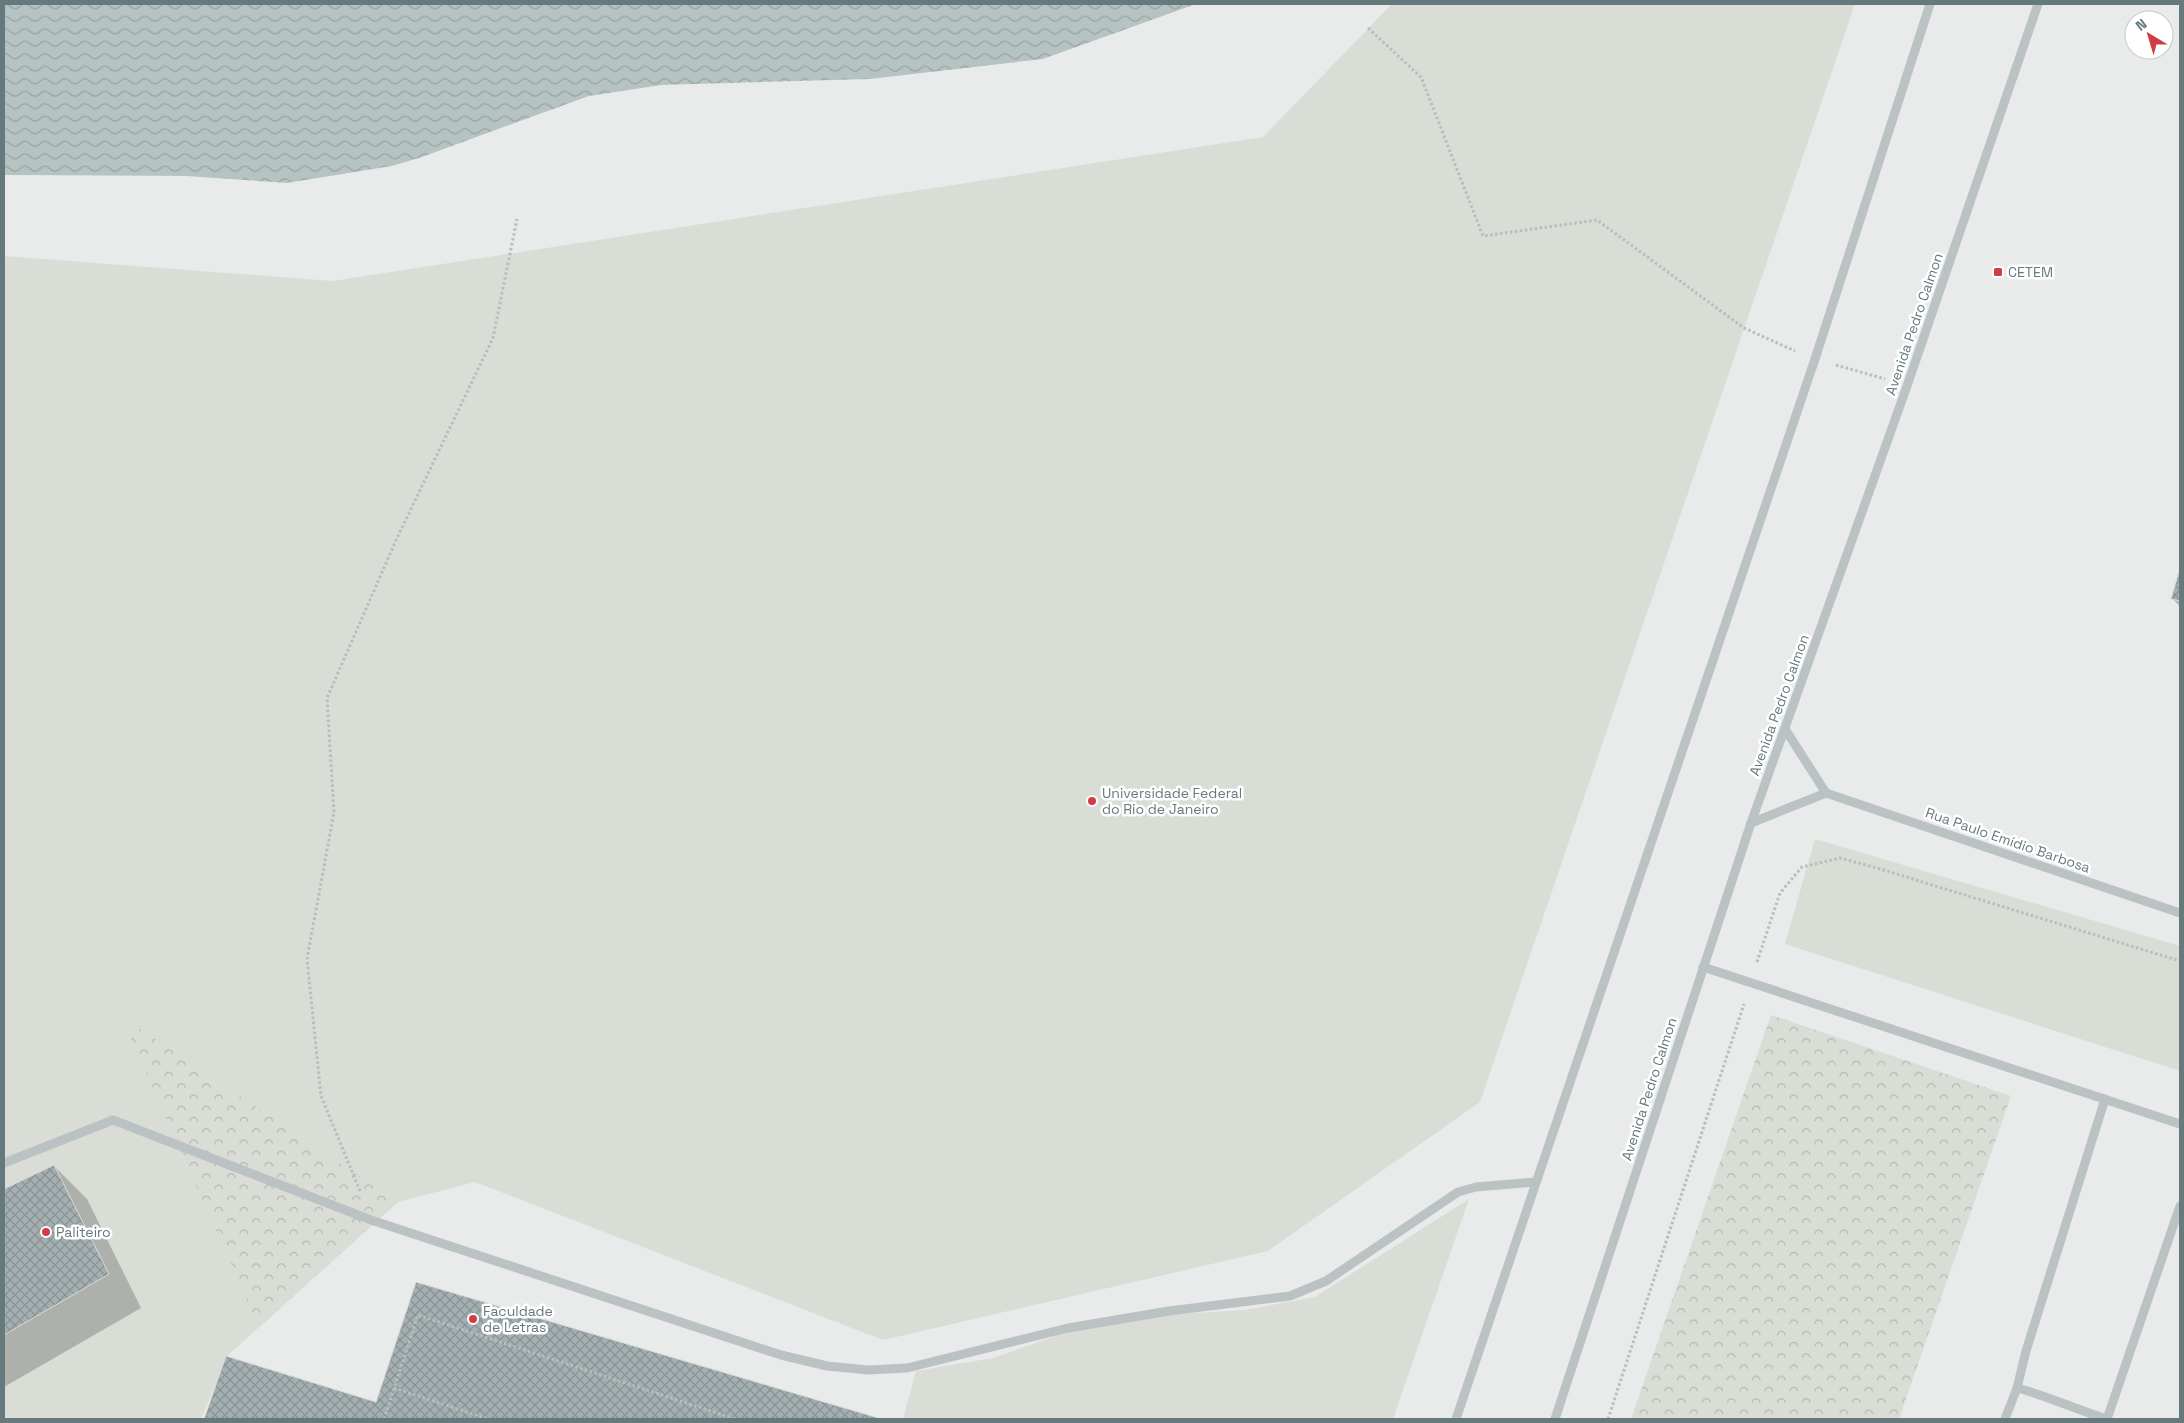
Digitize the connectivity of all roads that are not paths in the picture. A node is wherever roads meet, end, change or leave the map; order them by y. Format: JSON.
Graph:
{"nodes":[{"id":1,"x":1930,"y":4,"type":"edge"},
{"id":2,"x":2038,"y":4,"type":"edge"},
{"id":3,"x":1785,"y":729,"type":"junction"},
{"id":4,"x":1826,"y":793,"type":"junction"},
{"id":5,"x":1751,"y":823,"type":"junction"},
{"id":6,"x":2180,"y":913,"type":"edge"},
{"id":7,"x":1703,"y":967,"type":"junction"},
{"id":8,"x":2105,"y":1099,"type":"junction"},
{"id":9,"x":2180,"y":1124,"type":"edge"},
{"id":10,"x":4,"y":1162,"type":"edge"},
{"id":11,"x":1536,"y":1182,"type":"junction"},
{"id":12,"x":2180,"y":1206,"type":"edge"},
{"id":13,"x":2017,"y":1388,"type":"junction"},
{"id":14,"x":1456,"y":1419,"type":"edge"},
{"id":15,"x":1555,"y":1419,"type":"edge"},
{"id":16,"x":2006,"y":1419,"type":"edge"},
{"id":17,"x":2107,"y":1419,"type":"edge"}],
"edges":[{"from":1,"to":11,"type":"street"},
{"from":2,"to":3,"type":"street","name":"Avenida Pedro Calmon"},
{"from":3,"to":4,"type":"street"},
{"from":3,"to":5,"type":"street","name":"Avenida Pedro Calmon"},
{"from":4,"to":5,"type":"street"},
{"from":4,"to":6,"type":"street","name":"Rua Paulo Emídio Barbosa"},
{"from":5,"to":7,"type":"street","name":"Avenida Pedro Calmon"},
{"from":7,"to":8,"type":"street"},
{"from":7,"to":15,"type":"street","name":"Avenida Pedro Calmon"},
{"from":8,"to":9,"type":"street"},
{"from":8,"to":13,"type":"street"},
{"from":10,"to":11,"type":"street"},
{"from":11,"to":14,"type":"street"},
{"from":12,"to":17,"type":"street"},
{"from":13,"to":16,"type":"street"},
{"from":13,"to":17,"type":"street"}]}
